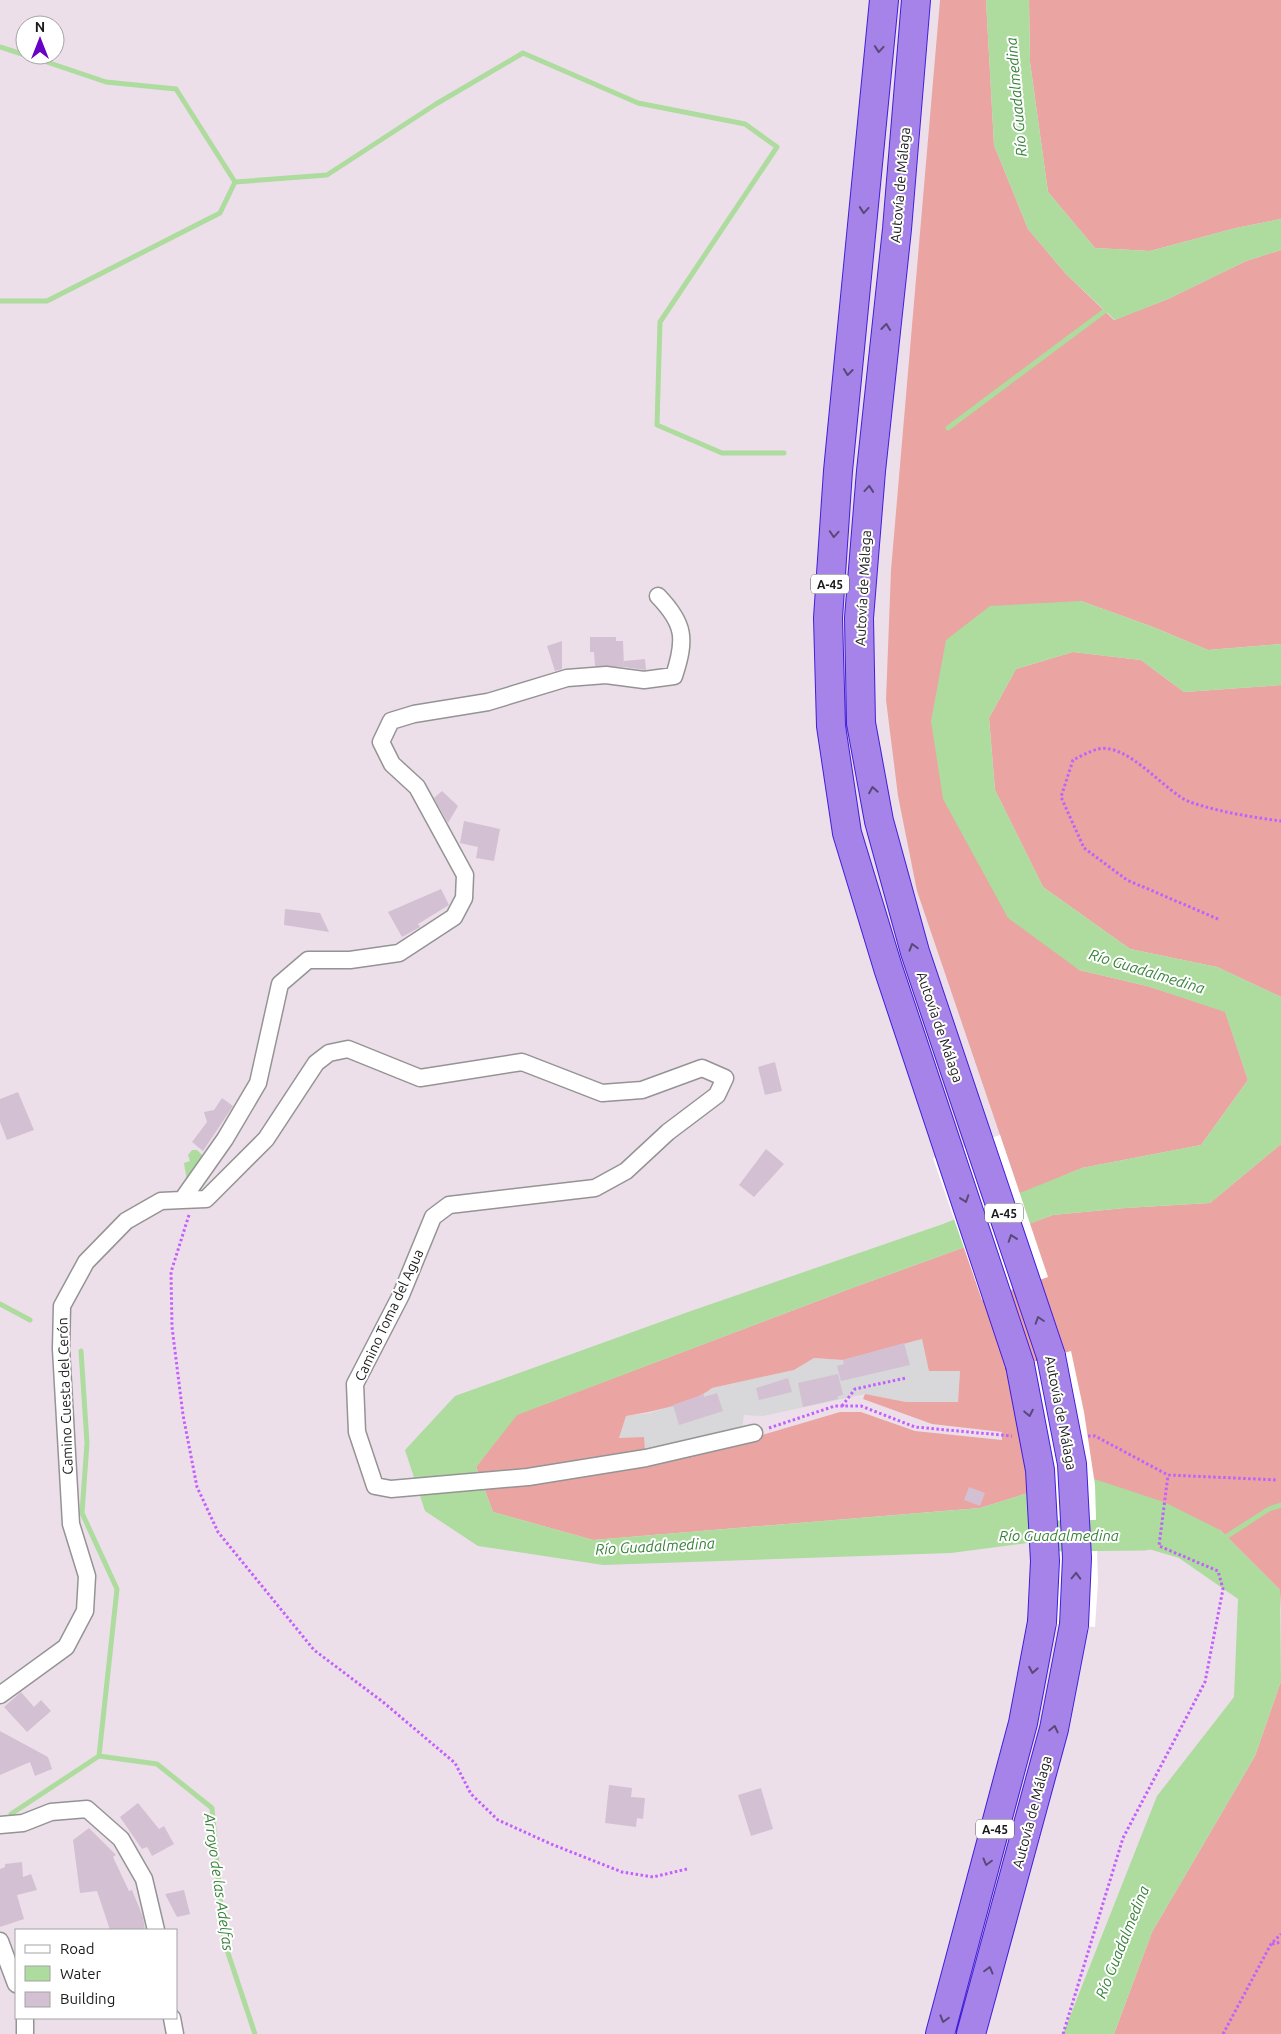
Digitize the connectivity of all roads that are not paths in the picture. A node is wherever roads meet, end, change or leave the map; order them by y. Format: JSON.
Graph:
{"nodes":[{"id":1,"x":884,"y":0,"type":"edge"},
{"id":2,"x":916,"y":0,"type":"edge"},
{"id":3,"x":658,"y":596,"type":"dead end"},
{"id":4,"x":182,"y":1200,"type":"junction"},
{"id":5,"x":754,"y":1433,"type":"road end"},
{"id":6,"x":0,"y":1695,"type":"edge"},
{"id":7,"x":0,"y":1826,"type":"edge"},
{"id":8,"x":156,"y":1929,"type":"edge"},
{"id":9,"x":0,"y":1941,"type":"edge"},
{"id":10,"x":15,"y":1981,"type":"edge"},
{"id":11,"x":25,"y":2019,"type":"edge"},
{"id":12,"x":172,"y":2019,"type":"edge"},
{"id":13,"x":25,"y":2034,"type":"edge"},
{"id":14,"x":174,"y":2034,"type":"edge"},
{"id":15,"x":940,"y":2034,"type":"edge"},
{"id":16,"x":971,"y":2034,"type":"edge"}],
"edges":[{"from":1,"to":15,"type":"highway","number":"A-45","one_way":true,"bridge":true},
{"from":16,"to":2,"type":"highway","name":"Autovía de Málaga","number":"A-45","one_way":true,"bridge":true},
{"from":3,"to":4,"type":"street"},
{"from":4,"to":5,"type":"street","name":"Camino Toma del Agua"},
{"from":4,"to":6,"type":"street","name":"Camino Cuesta del Cerón"},
{"from":7,"to":8,"type":"street"},
{"from":9,"to":10,"type":"street"},
{"from":11,"to":13,"type":"street"},
{"from":12,"to":14,"type":"street"}]}
